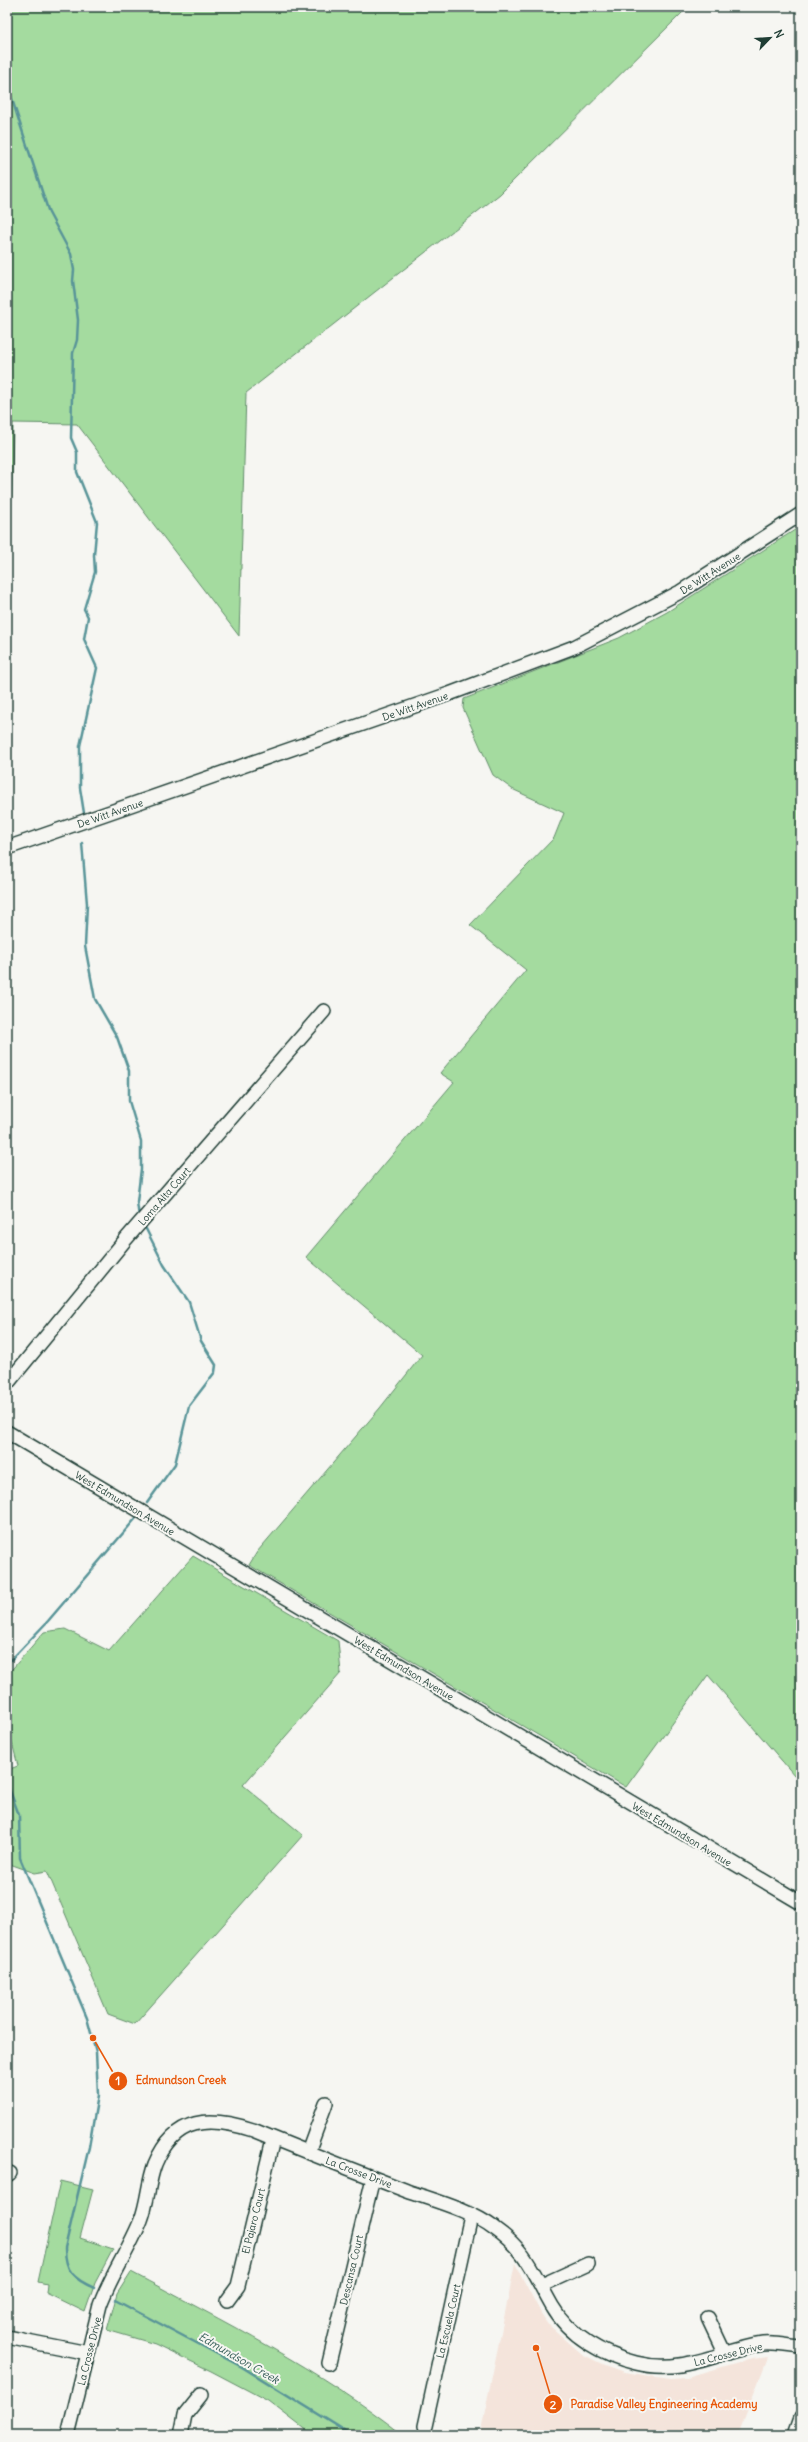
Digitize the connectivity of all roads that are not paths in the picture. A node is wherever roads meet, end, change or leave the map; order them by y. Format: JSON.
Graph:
{"nodes":[{"id":1,"x":801,"y":514,"type":"edge"},
{"id":2,"x":7,"y":848,"type":"edge"},
{"id":3,"x":324,"y":1011,"type":"dead end"},
{"id":4,"x":7,"y":1384,"type":"edge"},
{"id":5,"x":7,"y":1432,"type":"edge"},
{"id":6,"x":801,"y":1903,"type":"edge"},
{"id":7,"x":326,"y":2103,"type":"dead end"},
{"id":8,"x":274,"y":2138,"type":"junction"},
{"id":9,"x":308,"y":2152,"type":"junction"},
{"id":10,"x":373,"y":2178,"type":"junction"},
{"id":11,"x":471,"y":2216,"type":"junction"},
{"id":12,"x":588,"y":2264,"type":"dead end"},
{"id":13,"x":542,"y":2286,"type":"junction"},
{"id":14,"x":227,"y":2301,"type":"dead end"},
{"id":15,"x":708,"y":2318,"type":"dead end"},
{"id":16,"x":7,"y":2337,"type":"edge"},
{"id":17,"x":801,"y":2347,"type":"edge"},
{"id":18,"x":88,"y":2353,"type":"junction"},
{"id":19,"x":725,"y":2354,"type":"junction"},
{"id":20,"x":329,"y":2363,"type":"dead end"},
{"id":21,"x":201,"y":2395,"type":"dead end"},
{"id":22,"x":801,"y":2418,"type":"edge"},
{"id":23,"x":425,"y":2426,"type":"dead end"},
{"id":24,"x":68,"y":2435,"type":"edge"},
{"id":25,"x":181,"y":2435,"type":"edge"},
{"id":26,"x":795,"y":2435,"type":"edge"}],
"edges":[{"from":1,"to":2,"type":"street","name":"De Witt Avenue"},
{"from":3,"to":4,"type":"street","name":"Loma Alta Court"},
{"from":5,"to":6,"type":"street","name":"West Edmundson Avenue"},
{"from":7,"to":9,"type":"street"},
{"from":8,"to":9,"type":"street","name":"La Crosse Drive"},
{"from":8,"to":14,"type":"street","name":"El Pajaro Court"},
{"from":8,"to":18,"type":"street","name":"La Crosse Drive"},
{"from":9,"to":10,"type":"street","name":"La Crosse Drive"},
{"from":10,"to":11,"type":"street","name":"La Crosse Drive"},
{"from":10,"to":20,"type":"street","name":"Descansa Court"},
{"from":11,"to":13,"type":"street","name":"La Crosse Drive"},
{"from":11,"to":23,"type":"street","name":"La Escuela Court"},
{"from":12,"to":13,"type":"street"},
{"from":13,"to":19,"type":"street","name":"La Crosse Drive"},
{"from":15,"to":19,"type":"street"},
{"from":16,"to":18,"type":"street"},
{"from":17,"to":19,"type":"street","name":"La Crosse Drive"},
{"from":18,"to":24,"type":"street","name":"La Crosse Drive"},
{"from":21,"to":25,"type":"street"},
{"from":22,"to":26,"type":"street"}]}
